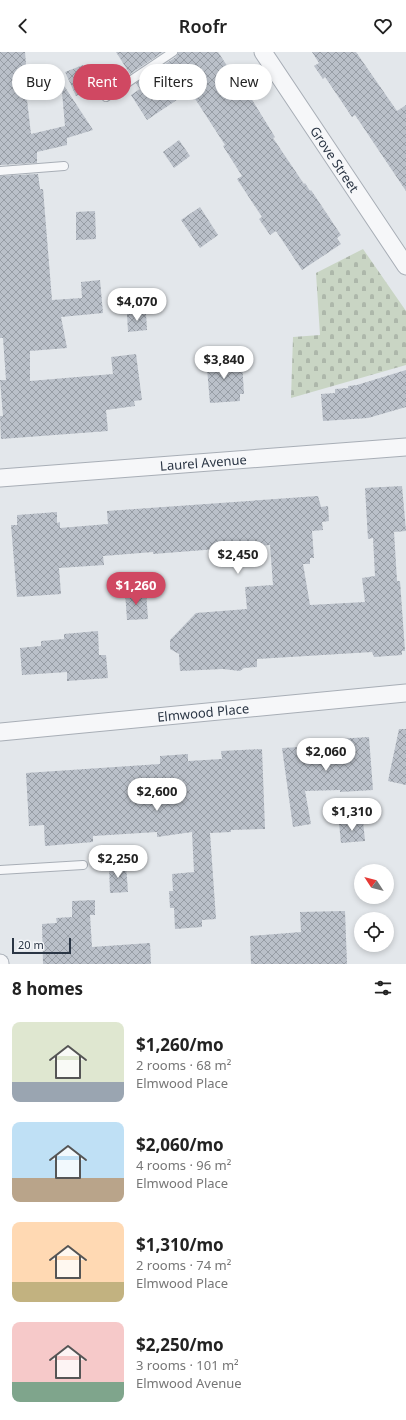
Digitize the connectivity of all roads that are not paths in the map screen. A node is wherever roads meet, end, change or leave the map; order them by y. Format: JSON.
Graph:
{"nodes":[{"id":1,"x":173,"y":52,"type":"edge"},
{"id":2,"x":263,"y":52,"type":"edge"},
{"id":3,"x":131,"y":80,"type":"edge"},
{"id":4,"x":64,"y":166,"type":"dead end"},
{"id":5,"x":0,"y":171,"type":"edge"},
{"id":6,"x":406,"y":266,"type":"edge"},
{"id":7,"x":406,"y":447,"type":"edge"},
{"id":8,"x":0,"y":478,"type":"edge"},
{"id":9,"x":406,"y":693,"type":"edge"},
{"id":10,"x":0,"y":732,"type":"edge"},
{"id":11,"x":83,"y":864,"type":"dead end"},
{"id":12,"x":0,"y":870,"type":"edge"}],
"edges":[{"from":1,"to":3,"type":"lane"},
{"from":2,"to":6,"type":"street","name":"Grove Street"},
{"from":4,"to":5,"type":"lane"},
{"from":7,"to":8,"type":"street","name":"Laurel Avenue"},
{"from":9,"to":10,"type":"street","name":"Elmwood Place"},
{"from":11,"to":12,"type":"lane"}]}
